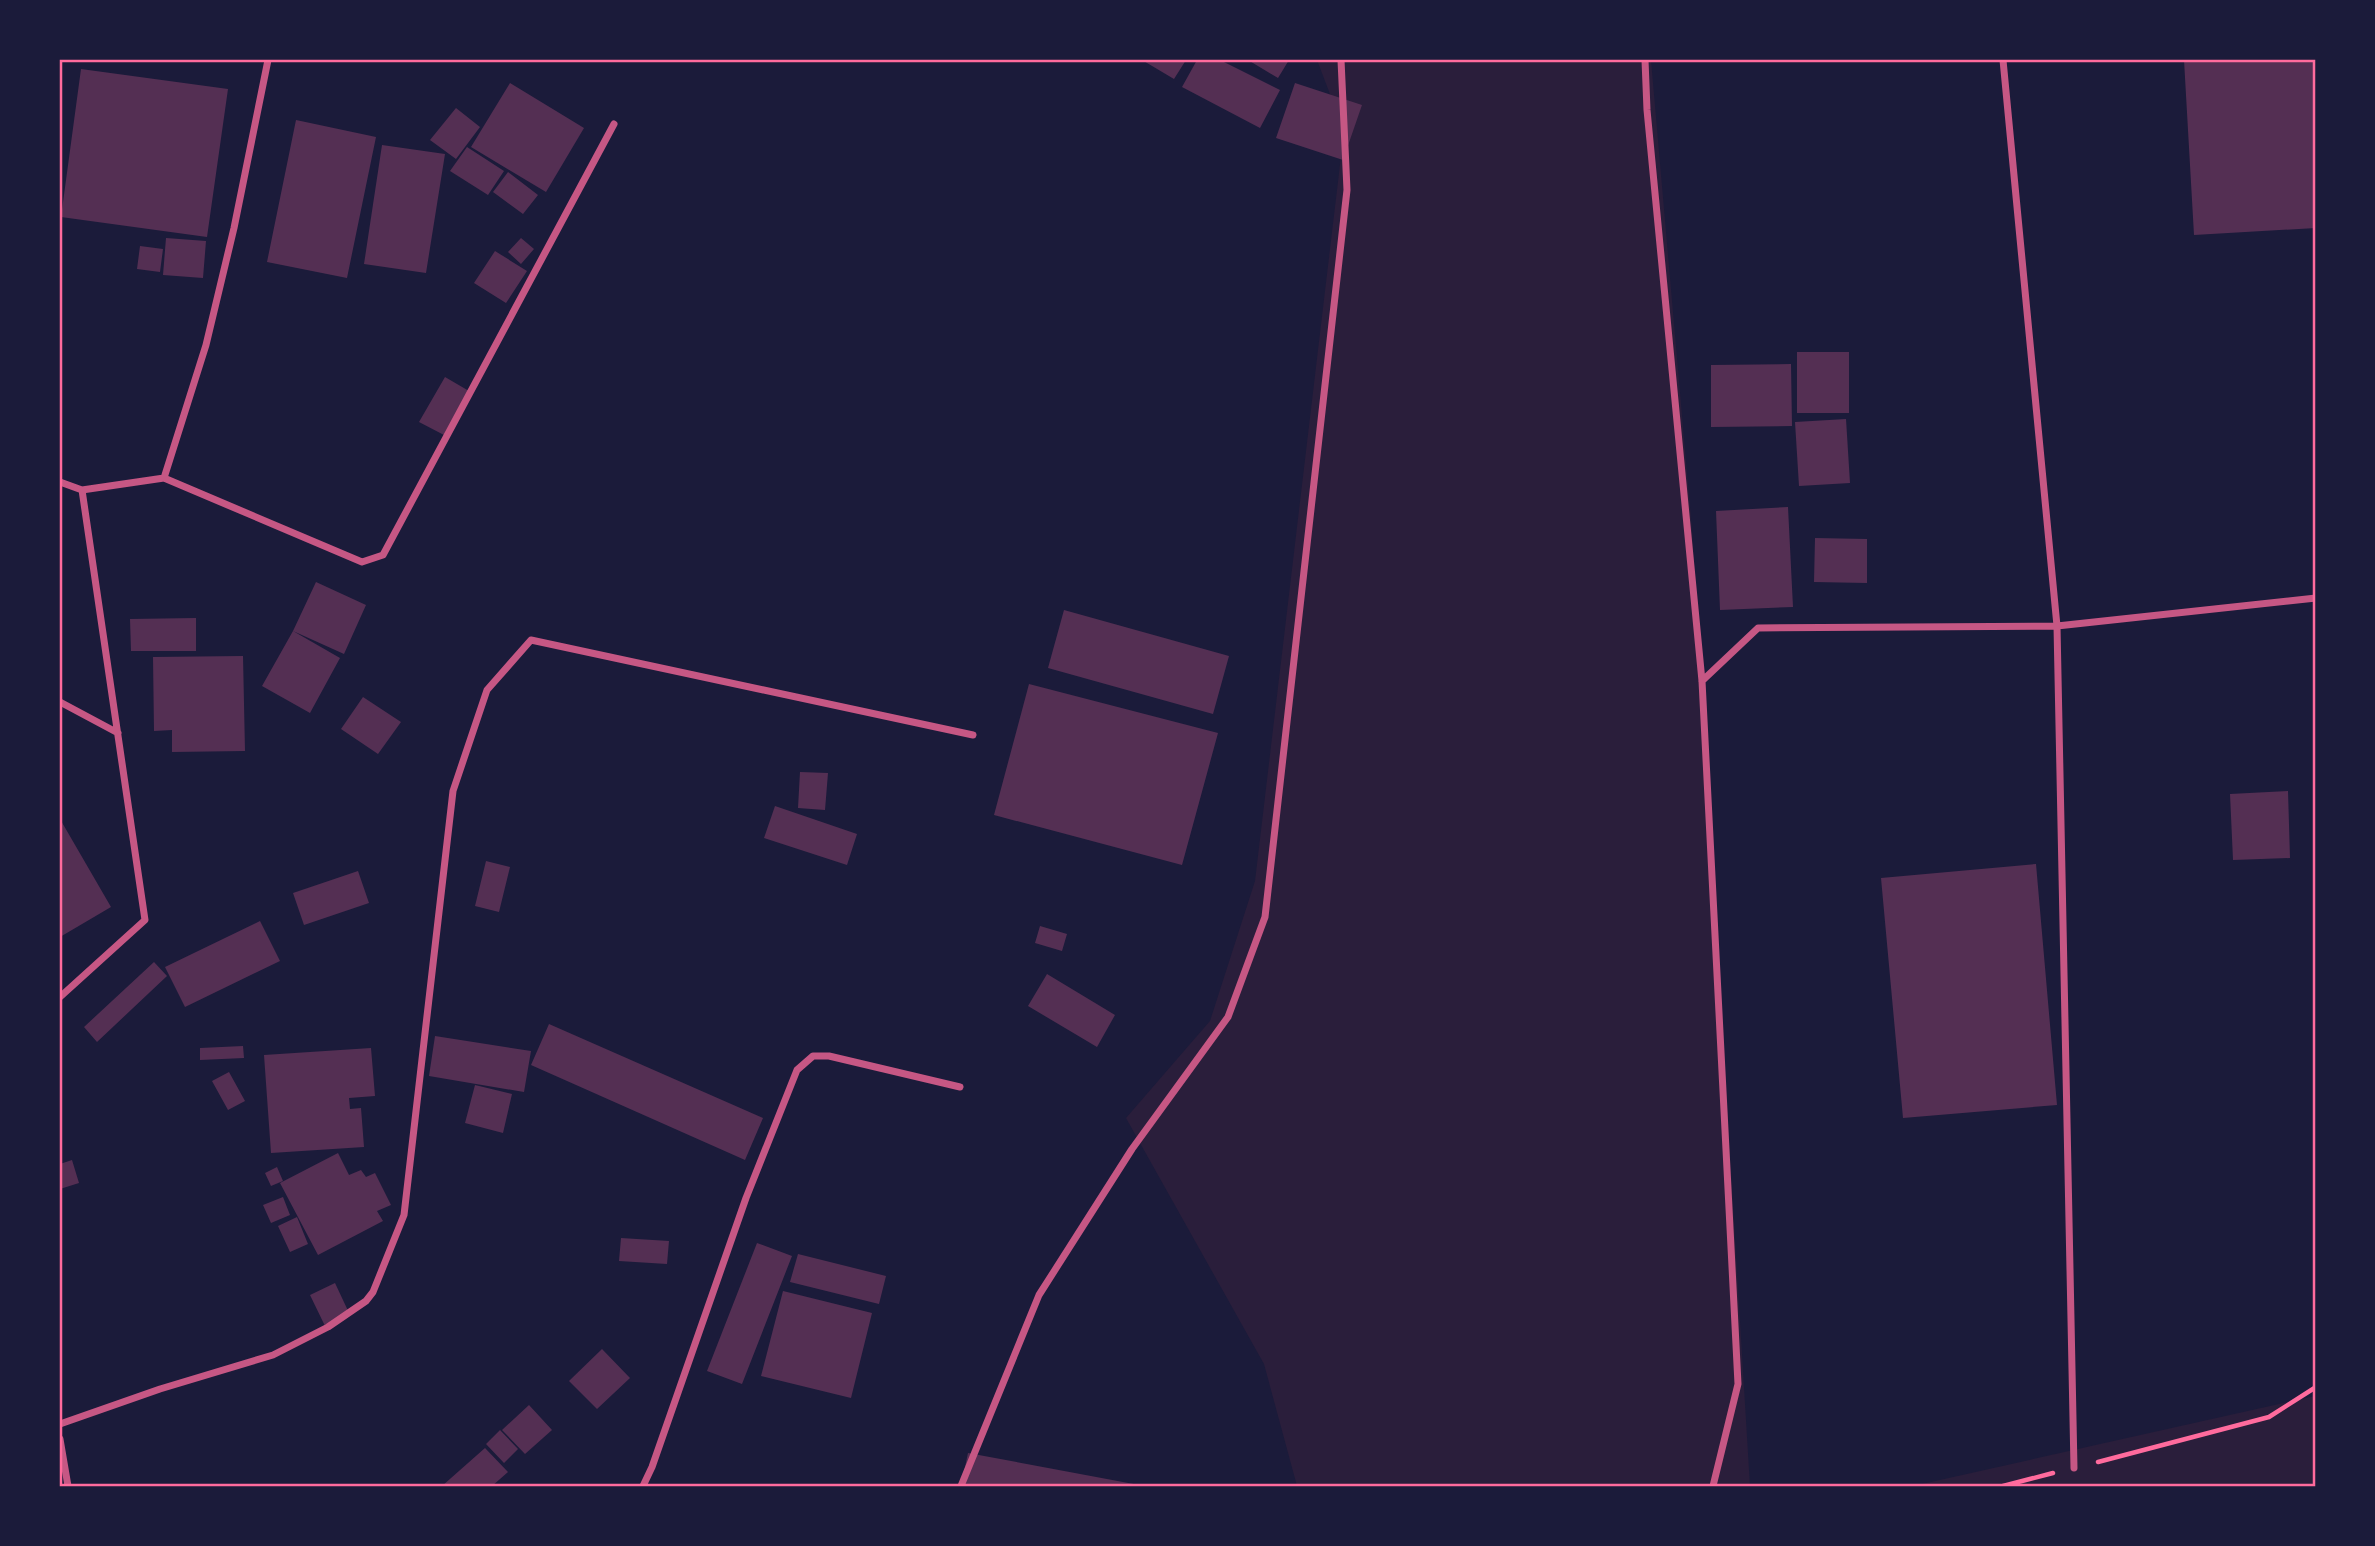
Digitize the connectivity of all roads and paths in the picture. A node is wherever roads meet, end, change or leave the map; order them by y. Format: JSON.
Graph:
{"nodes":[{"id":1,"x":268,"y":60,"type":"edge"},
{"id":2,"x":1341,"y":60,"type":"edge"},
{"id":3,"x":1645,"y":60,"type":"edge"},
{"id":4,"x":2003,"y":60,"type":"edge"},
{"id":5,"x":614,"y":124,"type":"dead end"},
{"id":6,"x":164,"y":478,"type":"junction"},
{"id":7,"x":60,"y":482,"type":"edge"},
{"id":8,"x":82,"y":491,"type":"junction"},
{"id":9,"x":2315,"y":598,"type":"edge"},
{"id":10,"x":2057,"y":626,"type":"junction"},
{"id":11,"x":1702,"y":681,"type":"junction"},
{"id":12,"x":60,"y":702,"type":"edge"},
{"id":13,"x":118,"y":733,"type":"junction"},
{"id":14,"x":973,"y":735,"type":"dead end"},
{"id":15,"x":60,"y":998,"type":"edge"},
{"id":16,"x":960,"y":1087,"type":"dead end"},
{"id":17,"x":2315,"y":1387,"type":"edge"},
{"id":18,"x":60,"y":1424,"type":"edge"},
{"id":19,"x":60,"y":1439,"type":"edge"},
{"id":20,"x":2074,"y":1468,"type":"junction"},
{"id":21,"x":68,"y":1486,"type":"edge"},
{"id":22,"x":643,"y":1486,"type":"edge"},
{"id":23,"x":961,"y":1486,"type":"edge"},
{"id":24,"x":1713,"y":1486,"type":"edge"},
{"id":25,"x":2003,"y":1486,"type":"edge"}],
"edges":[{"from":1,"to":6,"type":"street"},
{"from":2,"to":23,"type":"street"},
{"from":3,"to":11,"type":"street"},
{"from":4,"to":10,"type":"street"},
{"from":5,"to":6,"type":"street"},
{"from":6,"to":8,"type":"street"},
{"from":7,"to":8,"type":"street"},
{"from":8,"to":13,"type":"street"},
{"from":9,"to":10,"type":"street"},
{"from":10,"to":11,"type":"street"},
{"from":10,"to":20,"type":"street"},
{"from":11,"to":24,"type":"street"},
{"from":12,"to":13,"type":"street"},
{"from":13,"to":15,"type":"street"},
{"from":14,"to":18,"type":"street"},
{"from":16,"to":22,"type":"street"},
{"from":17,"to":20,"type":"path"},
{"from":19,"to":21,"type":"street"},
{"from":20,"to":25,"type":"path"}]}
